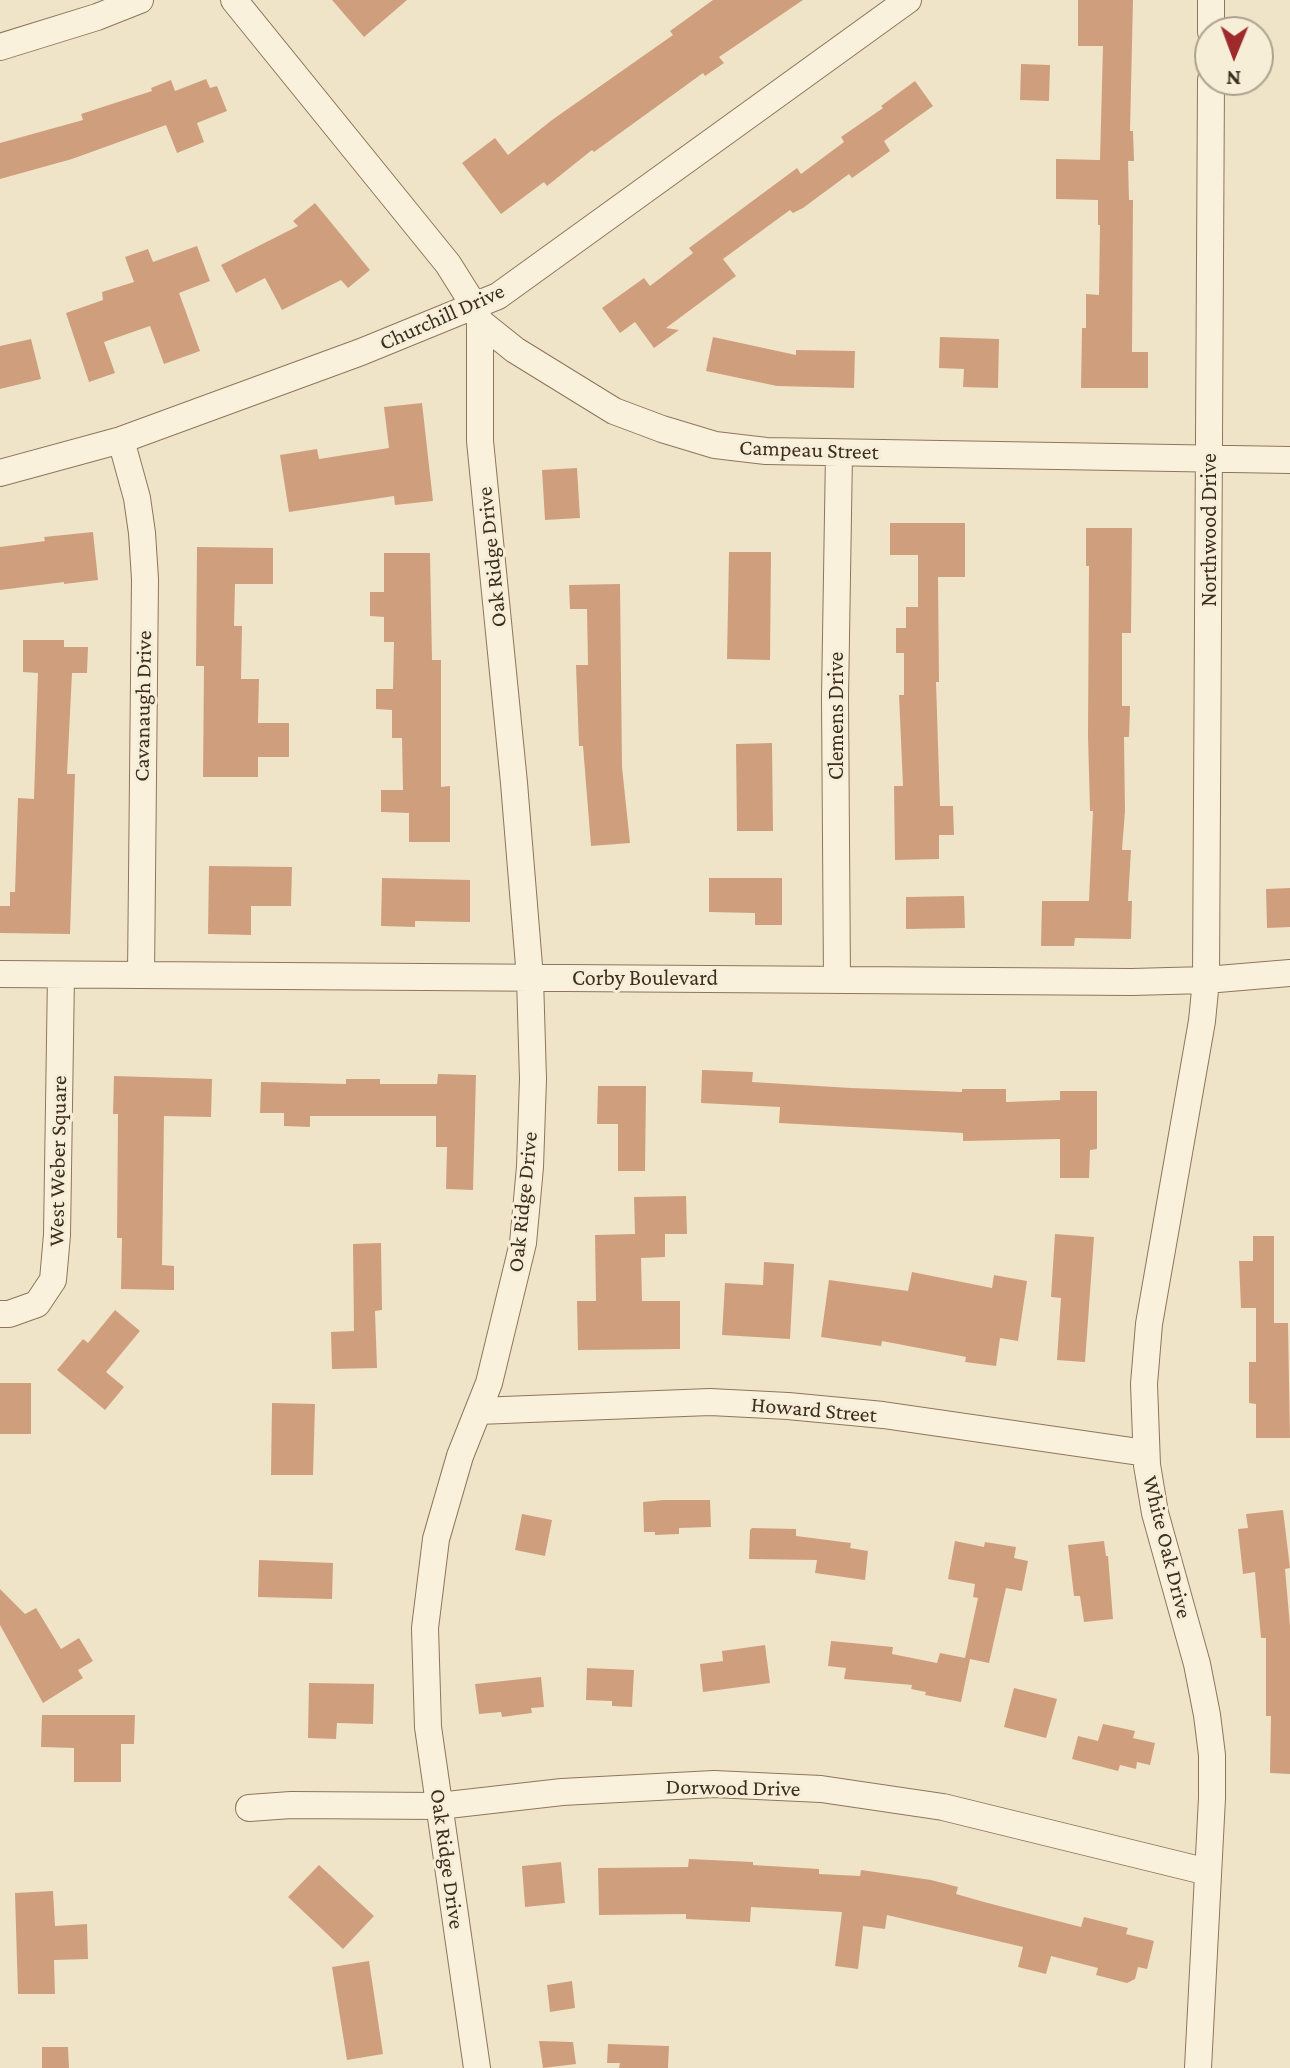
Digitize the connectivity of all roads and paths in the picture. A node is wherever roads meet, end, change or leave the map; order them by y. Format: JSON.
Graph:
{"nodes":[{"id":1,"x":140,"y":0,"type":"edge"},
{"id":2,"x":234,"y":0,"type":"edge"},
{"id":3,"x":908,"y":0,"type":"edge"},
{"id":4,"x":0,"y":47,"type":"edge"},
{"id":5,"x":1211,"y":96,"type":"edge"},
{"id":6,"x":478,"y":315,"type":"junction"},
{"id":7,"x":121,"y":440,"type":"junction"},
{"id":8,"x":839,"y":453,"type":"junction"},
{"id":9,"x":1210,"y":459,"type":"junction"},
{"id":10,"x":1290,"y":460,"type":"edge"},
{"id":11,"x":0,"y":473,"type":"edge"},
{"id":12,"x":1290,"y":973,"type":"edge"},
{"id":13,"x":0,"y":974,"type":"edge"},
{"id":14,"x":61,"y":975,"type":"junction"},
{"id":15,"x":141,"y":975,"type":"junction"},
{"id":16,"x":530,"y":978,"type":"junction"},
{"id":17,"x":837,"y":980,"type":"junction"},
{"id":18,"x":1206,"y":980,"type":"junction"},
{"id":19,"x":0,"y":1314,"type":"edge"},
{"id":20,"x":478,"y":1411,"type":"junction"},
{"id":21,"x":1146,"y":1453,"type":"junction"},
{"id":22,"x":439,"y":1806,"type":"junction"},
{"id":23,"x":249,"y":1808,"type":"dead end"},
{"id":24,"x":1208,"y":1872,"type":"junction"},
{"id":25,"x":477,"y":2068,"type":"edge"},
{"id":26,"x":1198,"y":2068,"type":"edge"}],
"edges":[{"from":1,"to":4,"type":"street"},
{"from":2,"to":6,"type":"street","name":"Campeau Street"},
{"from":3,"to":6,"type":"street","name":"Churchill Drive"},
{"from":5,"to":9,"type":"street","name":"Northwood Drive"},
{"from":6,"to":7,"type":"street","name":"Churchill Drive"},
{"from":6,"to":8,"type":"street","name":"Campeau Street"},
{"from":6,"to":16,"type":"street","name":"Oak Ridge Drive"},
{"from":7,"to":11,"type":"street","name":"Churchill Drive"},
{"from":7,"to":15,"type":"street","name":"Cavanaugh Drive"},
{"from":8,"to":9,"type":"street","name":"Campeau Street"},
{"from":8,"to":17,"type":"street","name":"Clemens Drive"},
{"from":9,"to":10,"type":"street","name":"Campeau Street"},
{"from":9,"to":18,"type":"street","name":"Northwood Drive"},
{"from":12,"to":18,"type":"street","name":"Corby Boulevard"},
{"from":13,"to":14,"type":"street","name":"Corby Boulevard"},
{"from":14,"to":15,"type":"street","name":"Corby Boulevard"},
{"from":14,"to":19,"type":"street","name":"West Weber Square"},
{"from":15,"to":16,"type":"street","name":"Corby Boulevard"},
{"from":16,"to":17,"type":"street","name":"Corby Boulevard"},
{"from":16,"to":20,"type":"street","name":"Oak Ridge Drive"},
{"from":17,"to":18,"type":"street","name":"Corby Boulevard"},
{"from":18,"to":21,"type":"street","name":"White Oak Drive"},
{"from":20,"to":21,"type":"street","name":"Howard Street"},
{"from":20,"to":22,"type":"street","name":"Oak Ridge Drive"},
{"from":21,"to":24,"type":"street","name":"White Oak Drive"},
{"from":22,"to":23,"type":"street","name":"Dorwood Drive"},
{"from":22,"to":24,"type":"street","name":"Dorwood Drive"},
{"from":22,"to":25,"type":"street","name":"Oak Ridge Drive"},
{"from":24,"to":26,"type":"street","name":"White Oak Drive"}]}
